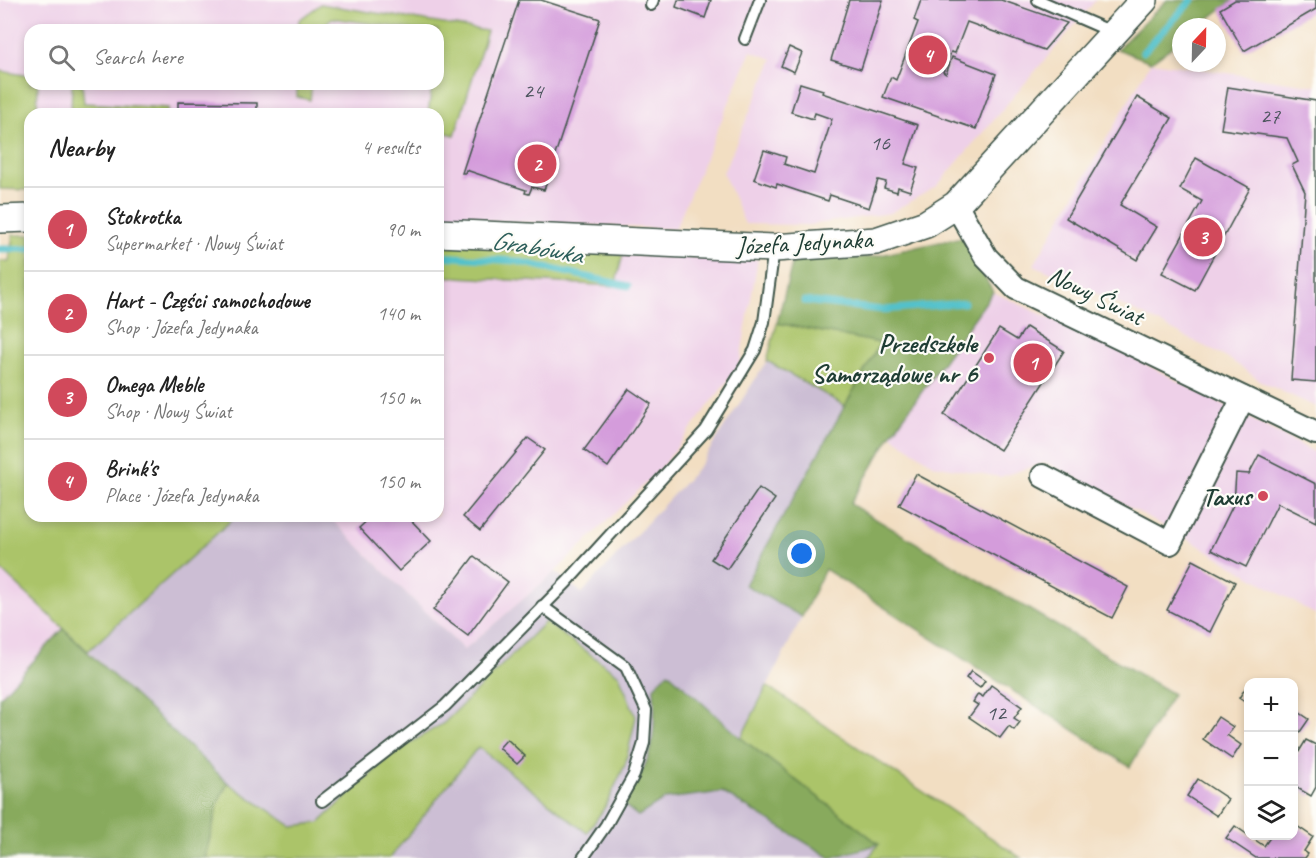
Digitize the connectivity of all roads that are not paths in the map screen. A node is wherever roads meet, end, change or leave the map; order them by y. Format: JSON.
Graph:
{"nodes":[{"id":1,"x":760,"y":0,"type":"edge"},
{"id":2,"x":1038,"y":0,"type":"edge"},
{"id":3,"x":1144,"y":0,"type":"edge"},
{"id":4,"x":1112,"y":32,"type":"junction"},
{"id":5,"x":745,"y":39,"type":"dead end"},
{"id":6,"x":956,"y":205,"type":"junction"},
{"id":7,"x":24,"y":218,"type":"edge"},
{"id":8,"x":0,"y":219,"type":"edge"},
{"id":9,"x":444,"y":233,"type":"edge"},
{"id":10,"x":774,"y":248,"type":"junction"},
{"id":11,"x":1243,"y":398,"type":"junction"},
{"id":12,"x":1316,"y":433,"type":"edge"},
{"id":13,"x":1043,"y":476,"type":"dead end"},
{"id":14,"x":542,"y":606,"type":"junction"},
{"id":15,"x":322,"y":801,"type":"dead end"},
{"id":16,"x":583,"y":858,"type":"edge"}],
"edges":[{"from":1,"to":5,"type":"lane"},
{"from":2,"to":4,"type":"lane"},
{"from":3,"to":4,"type":"street","name":"Józefa Jedynaka"},
{"from":4,"to":6,"type":"street","name":"Józefa Jedynaka"},
{"from":6,"to":10,"type":"street","name":"Józefa Jedynaka"},
{"from":6,"to":11,"type":"street","name":"Nowy Świat"},
{"from":7,"to":8,"type":"street"},
{"from":9,"to":10,"type":"street","name":"Józefa Jedynaka"},
{"from":10,"to":14,"type":"lane"},
{"from":11,"to":12,"type":"street","name":"Nowy Świat"},
{"from":11,"to":13,"type":"street"},
{"from":14,"to":15,"type":"lane"},
{"from":14,"to":16,"type":"lane"}]}
